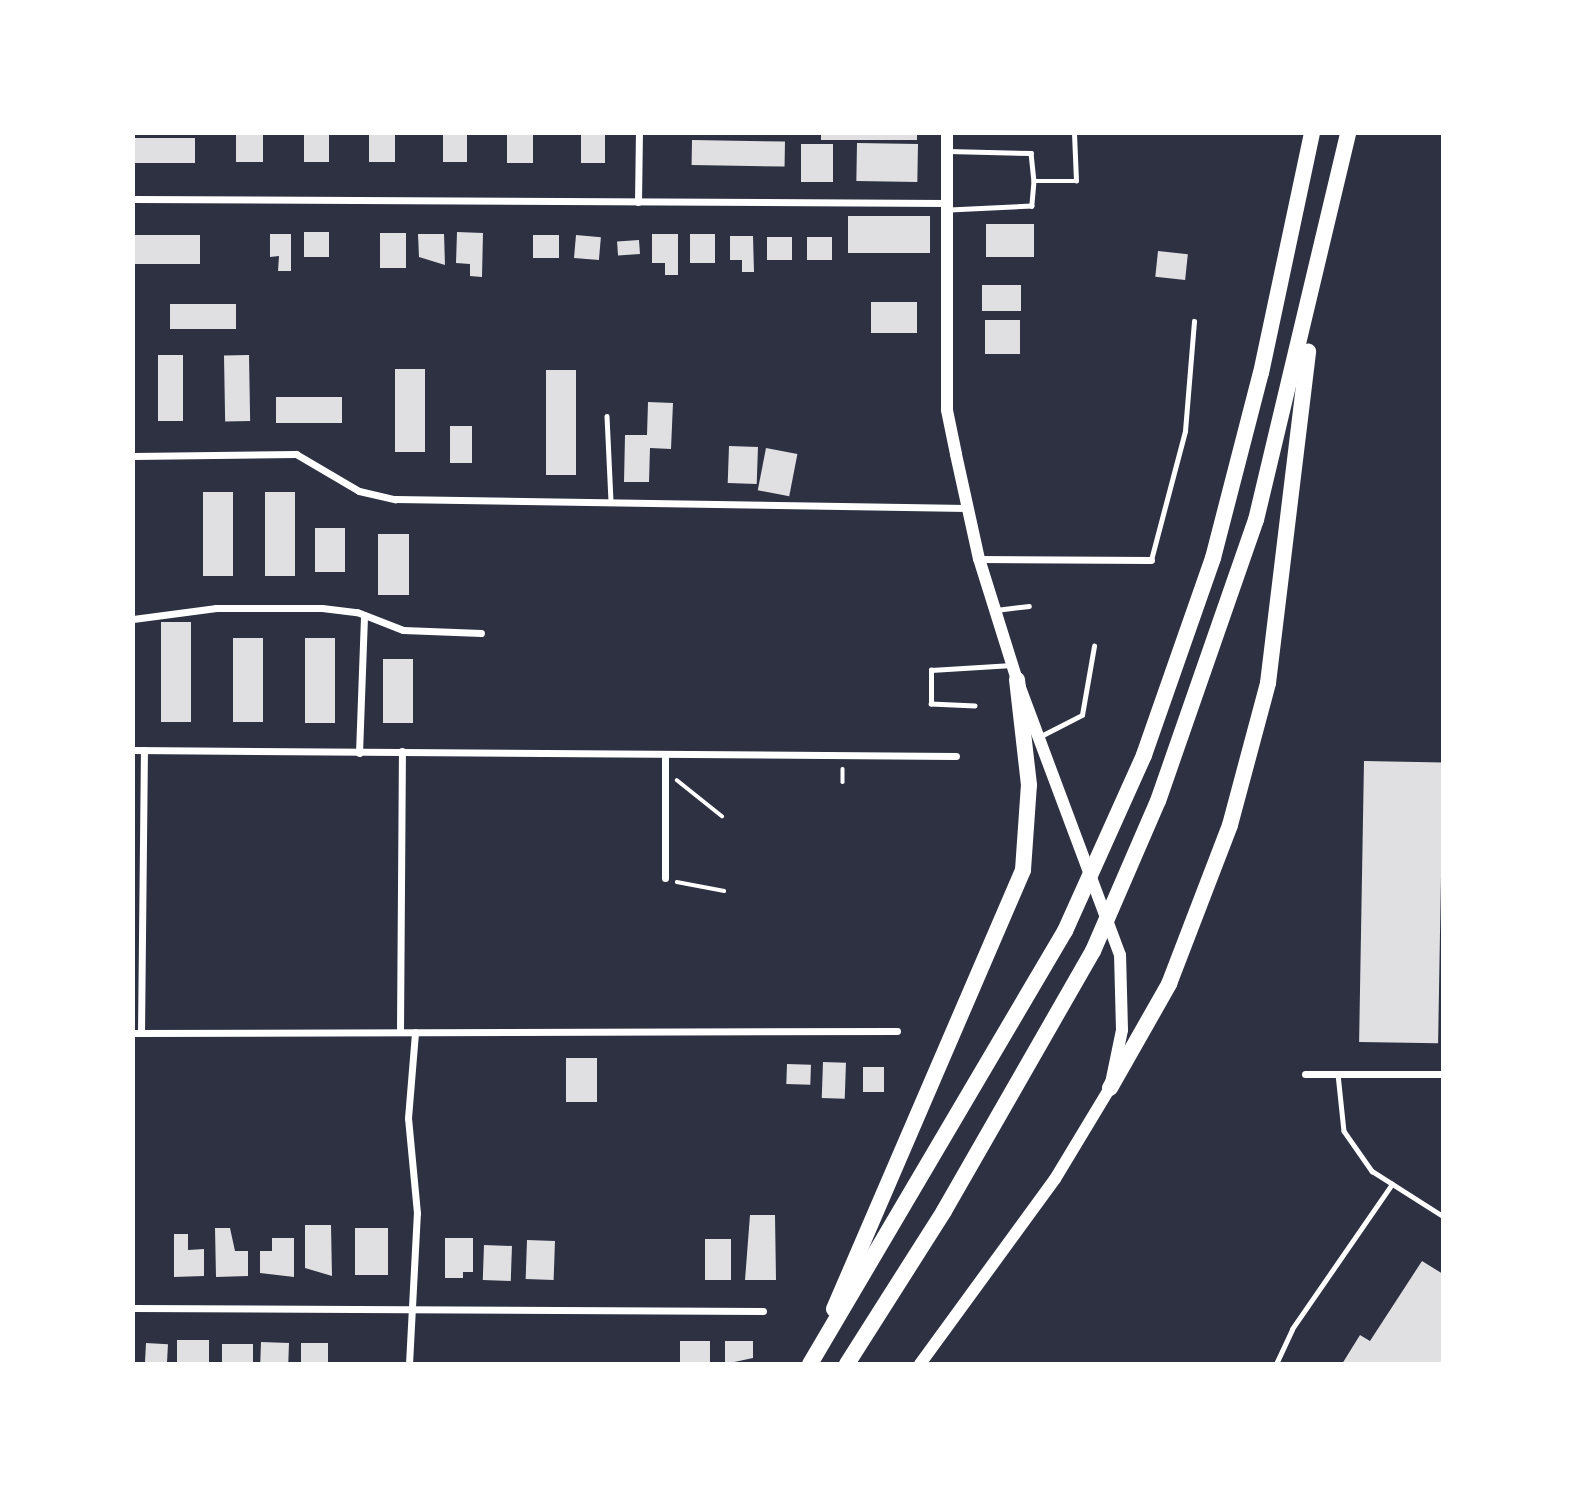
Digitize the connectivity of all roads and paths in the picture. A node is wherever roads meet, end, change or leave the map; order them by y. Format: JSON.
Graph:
{"nodes":[{"id":1,"x":639,"y":133,"type":"edge"},
{"id":2,"x":947,"y":133,"type":"edge"},
{"id":3,"x":1074,"y":133,"type":"edge"},
{"id":4,"x":1312,"y":133,"type":"edge"},
{"id":5,"x":1348,"y":133,"type":"edge"},
{"id":6,"x":947,"y":151,"type":"junction"},
{"id":7,"x":1034,"y":181,"type":"junction"},
{"id":8,"x":133,"y":199,"type":"edge"},
{"id":9,"x":638,"y":202,"type":"junction"},
{"id":10,"x":947,"y":207,"type":"junction"},
{"id":11,"x":1311,"y":310,"type":"junction"},
{"id":12,"x":1194,"y":321,"type":"dead end"},
{"id":13,"x":607,"y":416,"type":"dead end"},
{"id":14,"x":133,"y":456,"type":"edge"},
{"id":15,"x":611,"y":503,"type":"junction"},
{"id":16,"x":967,"y":508,"type":"junction"},
{"id":17,"x":979,"y":559,"type":"junction"},
{"id":18,"x":1151,"y":560,"type":"joint"},
{"id":19,"x":1029,"y":606,"type":"dead end"},
{"id":20,"x":995,"y":610,"type":"junction"},
{"id":21,"x":363,"y":615,"type":"junction"},
{"id":22,"x":133,"y":620,"type":"edge"},
{"id":23,"x":481,"y":633,"type":"dead end"},
{"id":24,"x":1094,"y":646,"type":"dead end"},
{"id":25,"x":1015,"y":673,"type":"junction"},
{"id":26,"x":975,"y":706,"type":"dead end"},
{"id":27,"x":1038,"y":737,"type":"junction"},
{"id":28,"x":133,"y":750,"type":"edge"},
{"id":29,"x":144,"y":750,"type":"junction"},
{"id":30,"x":402,"y":751,"type":"junction"},
{"id":31,"x":359,"y":753,"type":"junction"},
{"id":32,"x":666,"y":754,"type":"junction"},
{"id":33,"x":956,"y":756,"type":"dead end"},
{"id":34,"x":843,"y":769,"type":"dead end"},
{"id":35,"x":665,"y":775,"type":"junction"},
{"id":36,"x":843,"y":782,"type":"dead end"},
{"id":37,"x":722,"y":816,"type":"dead end"},
{"id":38,"x":665,"y":878,"type":"joint"},
{"id":39,"x":133,"y":882,"type":"edge"},
{"id":40,"x":142,"y":882,"type":"junction"},
{"id":41,"x":724,"y":891,"type":"dead end"},
{"id":42,"x":400,"y":1031,"type":"junction"},
{"id":43,"x":897,"y":1031,"type":"dead end"},
{"id":44,"x":415,"y":1032,"type":"junction"},
{"id":45,"x":137,"y":1033,"type":"edge"},
{"id":46,"x":1305,"y":1074,"type":"dead end"},
{"id":47,"x":1338,"y":1074,"type":"junction"},
{"id":48,"x":1443,"y":1074,"type":"edge"},
{"id":49,"x":1110,"y":1088,"type":"junction"},
{"id":50,"x":1392,"y":1184,"type":"junction"},
{"id":51,"x":1443,"y":1216,"type":"edge"},
{"id":52,"x":410,"y":1305,"type":"junction"},
{"id":53,"x":133,"y":1308,"type":"edge"},
{"id":54,"x":764,"y":1311,"type":"dead end"},
{"id":55,"x":409,"y":1364,"type":"edge"},
{"id":56,"x":810,"y":1364,"type":"edge"},
{"id":57,"x":847,"y":1364,"type":"edge"},
{"id":58,"x":920,"y":1364,"type":"edge"},
{"id":59,"x":1276,"y":1364,"type":"edge"}],
"edges":[{"from":1,"to":9,"type":"street"},
{"from":2,"to":6,"type":"main road"},
{"from":3,"to":7,"type":"lane"},
{"from":4,"to":56,"type":"highway"},
{"from":5,"to":11,"type":"highway"},
{"from":6,"to":7,"type":"lane"},
{"from":6,"to":10,"type":"main road"},
{"from":7,"to":10,"type":"lane"},
{"from":8,"to":9,"type":"street"},
{"from":9,"to":10,"type":"street"},
{"from":10,"to":16,"type":"main road"},
{"from":11,"to":49,"type":"highway"},
{"from":11,"to":57,"type":"highway"},
{"from":12,"to":18,"type":"lane"},
{"from":13,"to":15,"type":"lane"},
{"from":14,"to":15,"type":"street"},
{"from":15,"to":16,"type":"street"},
{"from":16,"to":17,"type":"main road"},
{"from":17,"to":18,"type":"street"},
{"from":17,"to":20,"type":"main road"},
{"from":19,"to":20,"type":"lane"},
{"from":20,"to":25,"type":"main road"},
{"from":21,"to":22,"type":"street"},
{"from":21,"to":23,"type":"street"},
{"from":21,"to":31,"type":"street"},
{"from":24,"to":27,"type":"lane"},
{"from":25,"to":26,"type":"lane"},
{"from":25,"to":27,"type":"main road"},
{"from":25,"to":56,"type":"highway"},
{"from":27,"to":49,"type":"main road"},
{"from":28,"to":29,"type":"street"},
{"from":29,"to":31,"type":"street"},
{"from":29,"to":40,"type":"street"},
{"from":30,"to":31,"type":"street"},
{"from":30,"to":32,"type":"street"},
{"from":30,"to":42,"type":"street"},
{"from":32,"to":33,"type":"street"},
{"from":32,"to":35,"type":"street"},
{"from":34,"to":36,"type":"path"},
{"from":35,"to":37,"type":"path"},
{"from":35,"to":38,"type":"street"},
{"from":38,"to":41,"type":"path"},
{"from":39,"to":40,"type":"street"},
{"from":40,"to":45,"type":"street"},
{"from":42,"to":44,"type":"street"},
{"from":42,"to":45,"type":"street"},
{"from":43,"to":44,"type":"street"},
{"from":44,"to":52,"type":"street"},
{"from":46,"to":47,"type":"street"},
{"from":47,"to":48,"type":"street"},
{"from":47,"to":50,"type":"lane"},
{"from":49,"to":58,"type":"main road"},
{"from":50,"to":51,"type":"lane"},
{"from":50,"to":59,"type":"lane"},
{"from":52,"to":53,"type":"street"},
{"from":52,"to":54,"type":"street"},
{"from":52,"to":55,"type":"street"}]}
